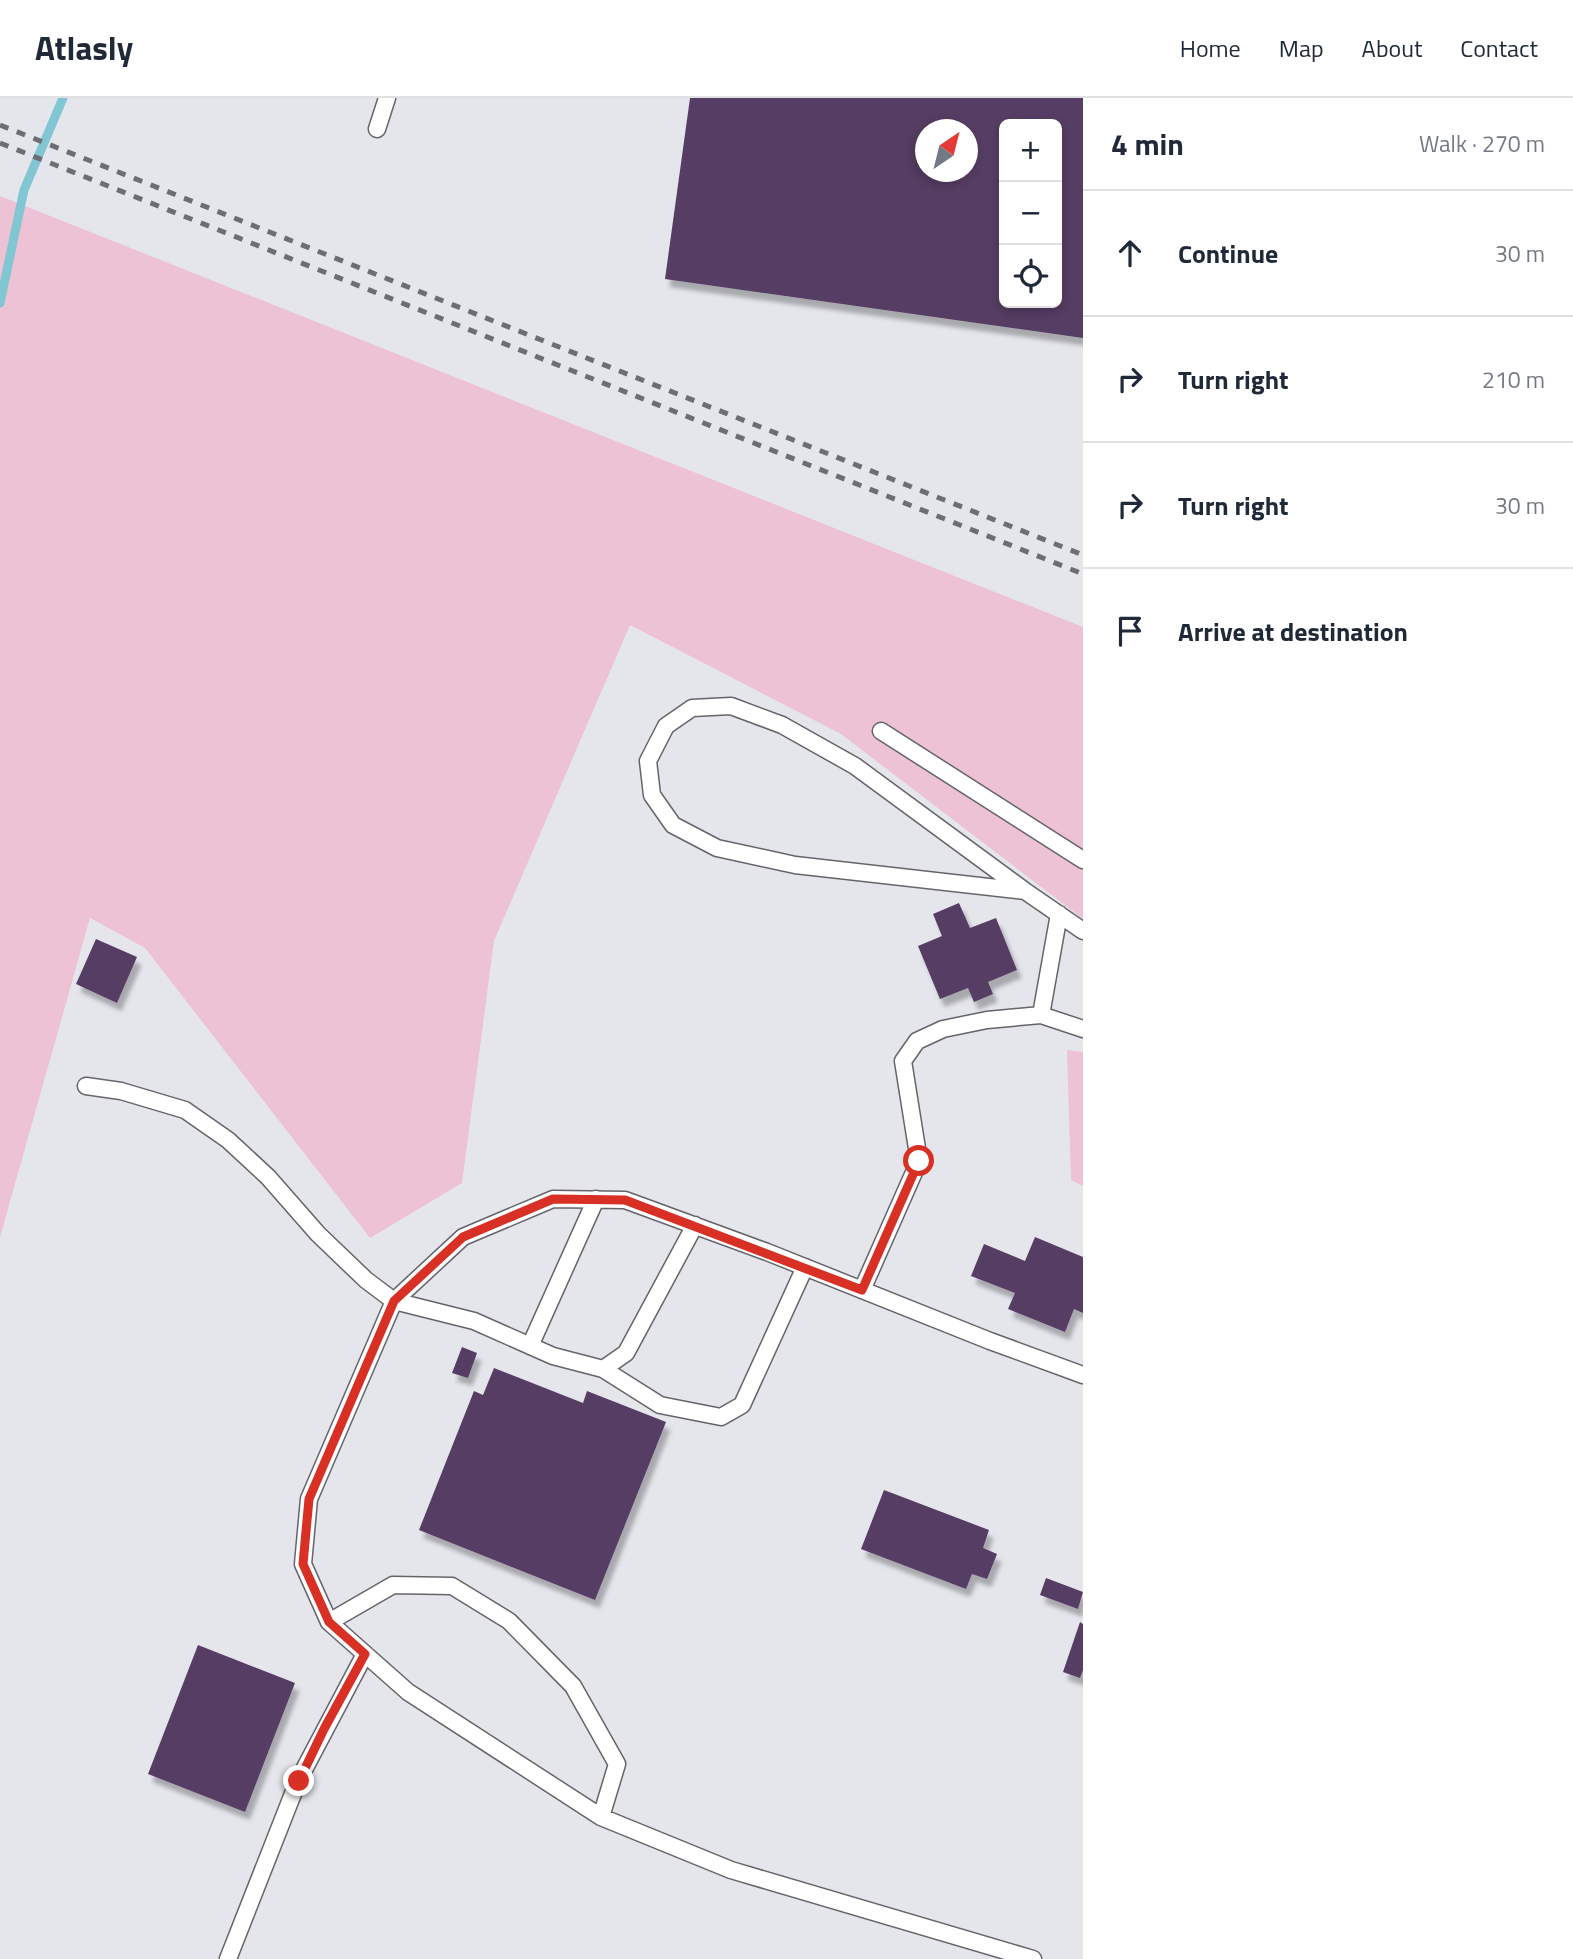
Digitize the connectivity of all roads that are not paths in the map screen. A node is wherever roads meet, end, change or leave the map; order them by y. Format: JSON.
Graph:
{"nodes":[{"id":1,"x":387,"y":98,"type":"edge"},
{"id":2,"x":377,"y":129,"type":"dead end"},
{"id":3,"x":881,"y":731,"type":"dead end"},
{"id":4,"x":1083,"y":860,"type":"edge"},
{"id":5,"x":1025,"y":891,"type":"junction"},
{"id":6,"x":1059,"y":915,"type":"junction"},
{"id":7,"x":1083,"y":931,"type":"edge"},
{"id":8,"x":1041,"y":1015,"type":"junction"},
{"id":9,"x":1083,"y":1030,"type":"edge"},
{"id":10,"x":86,"y":1086,"type":"dead end"},
{"id":11,"x":596,"y":1199,"type":"junction"},
{"id":12,"x":695,"y":1225,"type":"junction"},
{"id":13,"x":805,"y":1267,"type":"junction"},
{"id":14,"x":862,"y":1290,"type":"junction"},
{"id":15,"x":394,"y":1301,"type":"junction"},
{"id":16,"x":530,"y":1346,"type":"junction"},
{"id":17,"x":603,"y":1369,"type":"junction"},
{"id":18,"x":1083,"y":1375,"type":"edge"},
{"id":19,"x":329,"y":1622,"type":"junction"},
{"id":20,"x":365,"y":1654,"type":"junction"},
{"id":21,"x":601,"y":1818,"type":"junction"},
{"id":22,"x":228,"y":1959,"type":"edge"},
{"id":23,"x":1033,"y":1959,"type":"edge"}],
"edges":[{"from":1,"to":2,"type":"lane"},
{"from":3,"to":4,"type":"lane"},
{"from":5,"to":5,"type":"lane"},
{"from":5,"to":6,"type":"lane"},
{"from":6,"to":7,"type":"lane"},
{"from":6,"to":8,"type":"lane"},
{"from":8,"to":9,"type":"lane"},
{"from":8,"to":14,"type":"lane"},
{"from":10,"to":15,"type":"lane"},
{"from":11,"to":12,"type":"lane"},
{"from":11,"to":15,"type":"lane"},
{"from":11,"to":16,"type":"lane"},
{"from":12,"to":13,"type":"lane"},
{"from":12,"to":17,"type":"lane"},
{"from":13,"to":14,"type":"lane"},
{"from":13,"to":17,"type":"lane"},
{"from":14,"to":18,"type":"lane"},
{"from":15,"to":16,"type":"lane"},
{"from":15,"to":19,"type":"lane"},
{"from":16,"to":17,"type":"lane"},
{"from":19,"to":20,"type":"lane"},
{"from":19,"to":21,"type":"lane"},
{"from":20,"to":21,"type":"lane"},
{"from":20,"to":22,"type":"lane"},
{"from":21,"to":23,"type":"lane"}]}
